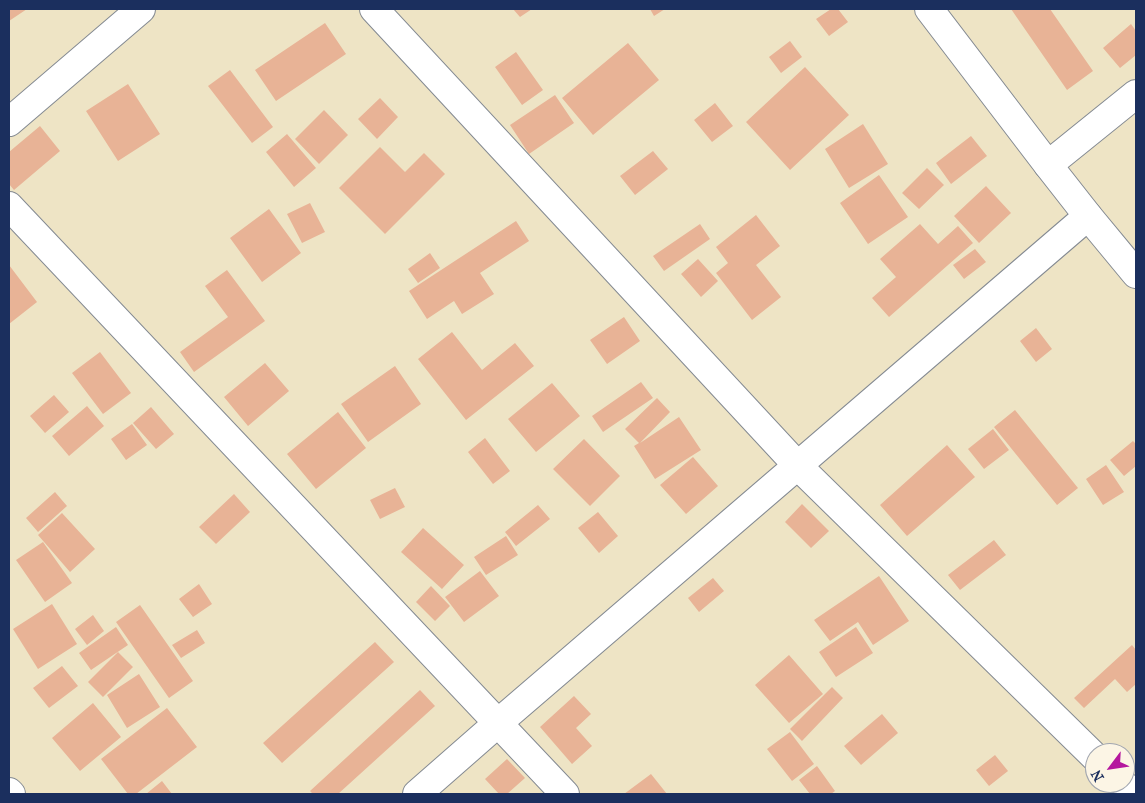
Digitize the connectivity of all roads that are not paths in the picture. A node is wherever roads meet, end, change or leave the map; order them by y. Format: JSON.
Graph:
{"nodes":[{"id":1,"x":141,"y":9,"type":"edge"},
{"id":2,"x":374,"y":9,"type":"edge"},
{"id":3,"x":929,"y":9,"type":"edge"},
{"id":4,"x":1136,"y":94,"type":"edge"},
{"id":5,"x":9,"y":122,"type":"edge"},
{"id":6,"x":1048,"y":165,"type":"junction"},
{"id":7,"x":9,"y":206,"type":"edge"},
{"id":8,"x":1088,"y":216,"type":"junction"},
{"id":9,"x":1136,"y":274,"type":"edge"},
{"id":10,"x":798,"y":466,"type":"junction"},
{"id":11,"x":498,"y":723,"type":"junction"},
{"id":12,"x":1085,"y":747,"type":"edge"},
{"id":13,"x":417,"y":794,"type":"edge"},
{"id":14,"x":564,"y":794,"type":"edge"}],
"edges":[{"from":1,"to":5,"type":"street"},
{"from":2,"to":10,"type":"street"},
{"from":3,"to":6,"type":"street"},
{"from":4,"to":6,"type":"street"},
{"from":6,"to":8,"type":"street"},
{"from":7,"to":11,"type":"street"},
{"from":8,"to":9,"type":"street"},
{"from":8,"to":10,"type":"street"},
{"from":10,"to":11,"type":"street"},
{"from":10,"to":12,"type":"street"},
{"from":11,"to":13,"type":"street"},
{"from":11,"to":14,"type":"street"}]}
